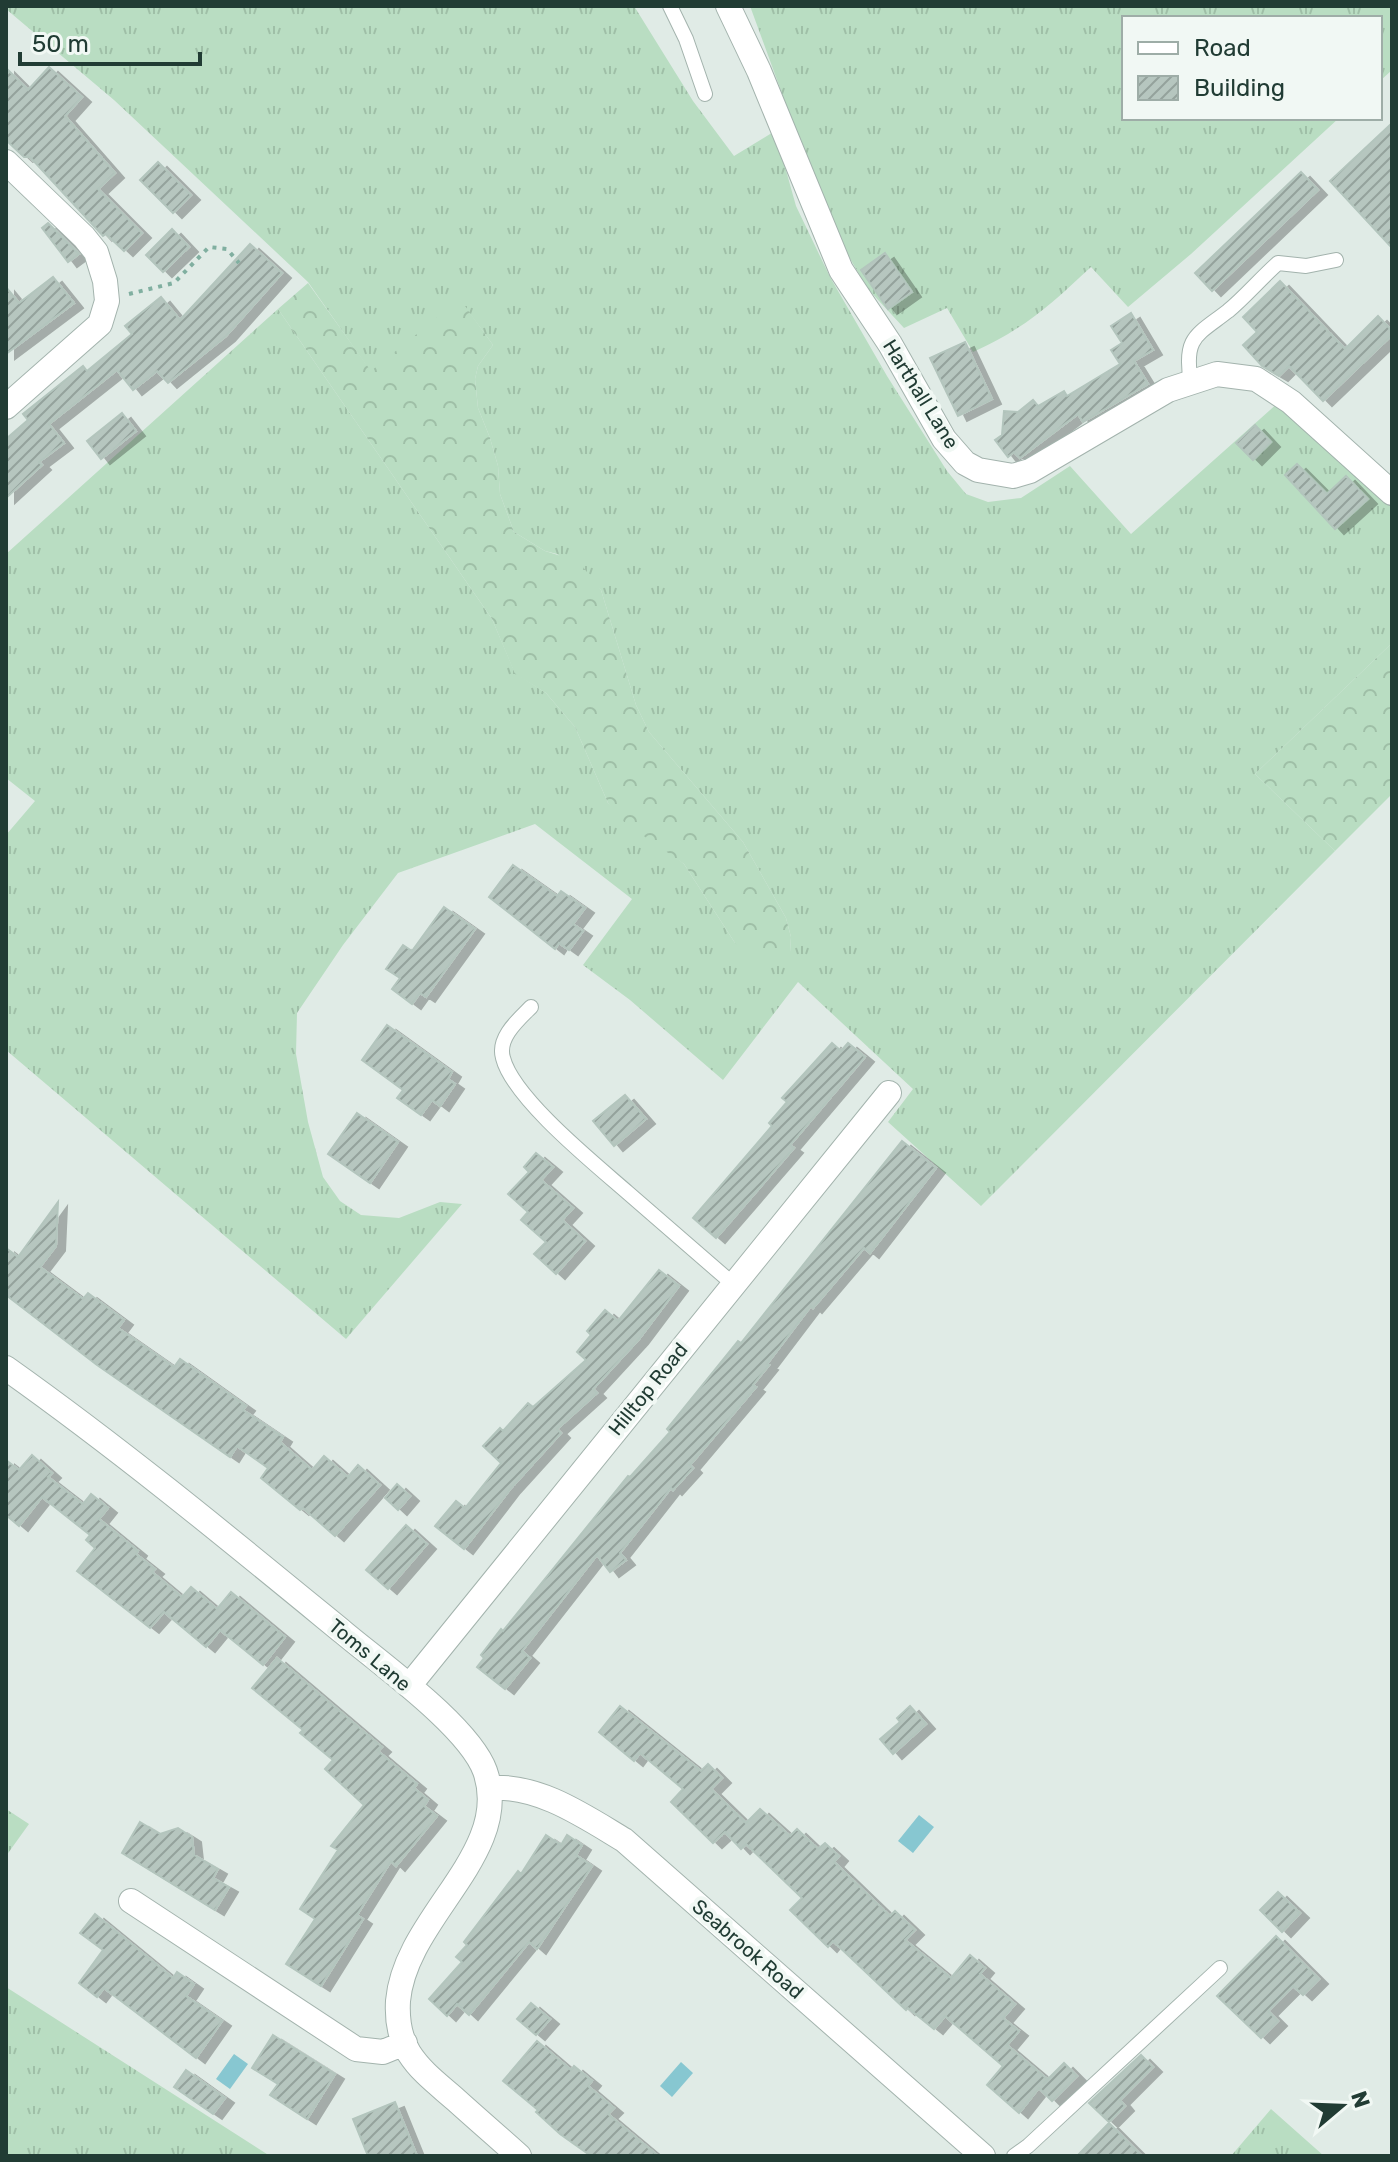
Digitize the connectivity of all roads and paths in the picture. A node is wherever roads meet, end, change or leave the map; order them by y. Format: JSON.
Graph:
{"nodes":[{"id":1,"x":670,"y":6,"type":"edge"},
{"id":2,"x":728,"y":6,"type":"edge"},
{"id":3,"x":705,"y":94,"type":"dead end"},
{"id":4,"x":6,"y":162,"type":"edge"},
{"id":5,"x":1336,"y":260,"type":"dead end"},
{"id":6,"x":239,"y":263,"type":"dead end"},
{"id":7,"x":106,"y":296,"type":"junction"},
{"id":8,"x":1191,"y":382,"type":"junction"},
{"id":9,"x":6,"y":407,"type":"edge"},
{"id":10,"x":1392,"y":493,"type":"edge"},
{"id":11,"x":531,"y":1007,"type":"dead end"},
{"id":12,"x":889,"y":1093,"type":"dead end"},
{"id":13,"x":733,"y":1284,"type":"junction"},
{"id":14,"x":6,"y":1368,"type":"edge"},
{"id":15,"x":409,"y":1686,"type":"junction"},
{"id":16,"x":489,"y":1788,"type":"junction"},
{"id":17,"x":131,"y":1901,"type":"dead end"},
{"id":18,"x":1220,"y":1968,"type":"dead end"},
{"id":19,"x":405,"y":2043,"type":"junction"},
{"id":20,"x":519,"y":2156,"type":"edge"},
{"id":21,"x":983,"y":2156,"type":"edge"},
{"id":22,"x":1014,"y":2156,"type":"edge"}],
"edges":[{"from":1,"to":3,"type":"lane"},
{"from":2,"to":8,"type":"street","name":"Harthall Lane"},
{"from":4,"to":7,"type":"street"},
{"from":5,"to":8,"type":"lane"},
{"from":6,"to":7,"type":"path"},
{"from":7,"to":9,"type":"street"},
{"from":8,"to":10,"type":"street","name":"Harthall Lane"},
{"from":11,"to":13,"type":"lane"},
{"from":12,"to":13,"type":"street","name":"Hilltop Road"},
{"from":13,"to":15,"type":"street","name":"Hilltop Road"},
{"from":14,"to":15,"type":"street","name":"Toms Lane"},
{"from":15,"to":16,"type":"street","name":"Toms Lane"},
{"from":16,"to":19,"type":"street","name":"Toms Lane"},
{"from":16,"to":21,"type":"street","name":"Seabrook Road"},
{"from":17,"to":19,"type":"street"},
{"from":18,"to":22,"type":"lane"},
{"from":19,"to":20,"type":"street","name":"Toms Lane"}]}
